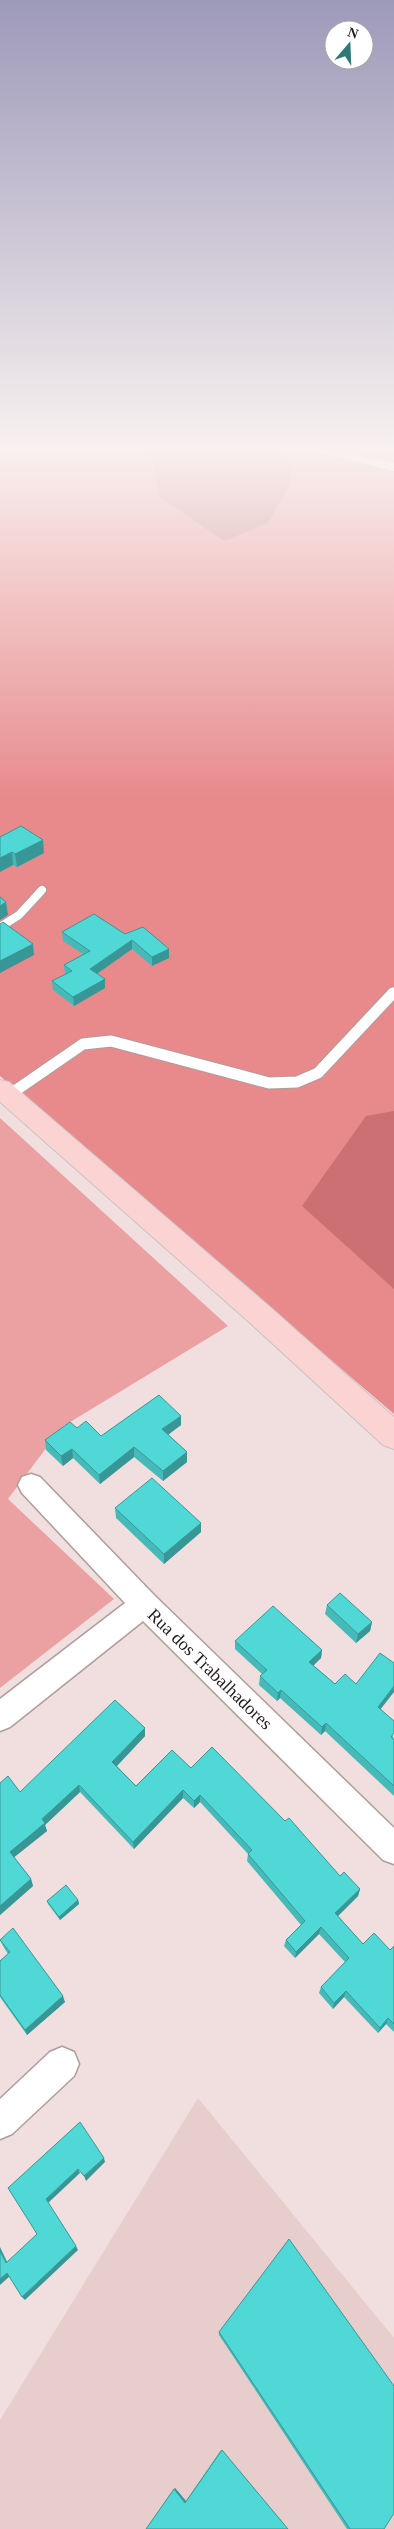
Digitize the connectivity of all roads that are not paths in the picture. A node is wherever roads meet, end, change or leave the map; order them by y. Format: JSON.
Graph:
{"nodes":[{"id":1,"x":42,"y":890,"type":"dead end"},
{"id":2,"x":0,"y":927,"type":"edge"},
{"id":3,"x":394,"y":992,"type":"edge"},
{"id":4,"x":4,"y":1092,"type":"edge"},
{"id":5,"x":394,"y":1436,"type":"edge"},
{"id":6,"x":30,"y":1485,"type":"dead end"},
{"id":7,"x":144,"y":1604,"type":"junction"},
{"id":8,"x":0,"y":1717,"type":"edge"},
{"id":9,"x":394,"y":1850,"type":"edge"},
{"id":10,"x":62,"y":2064,"type":"dead end"},
{"id":11,"x":0,"y":2122,"type":"edge"}],
"edges":[{"from":1,"to":2,"type":"lane"},
{"from":3,"to":4,"type":"lane"},
{"from":4,"to":5,"type":"highway"},
{"from":6,"to":7,"type":"street","name":"Rua dos Trabalhadores"},
{"from":7,"to":8,"type":"street"},
{"from":7,"to":9,"type":"street","name":"Rua dos Trabalhadores"},
{"from":10,"to":11,"type":"street"}]}
